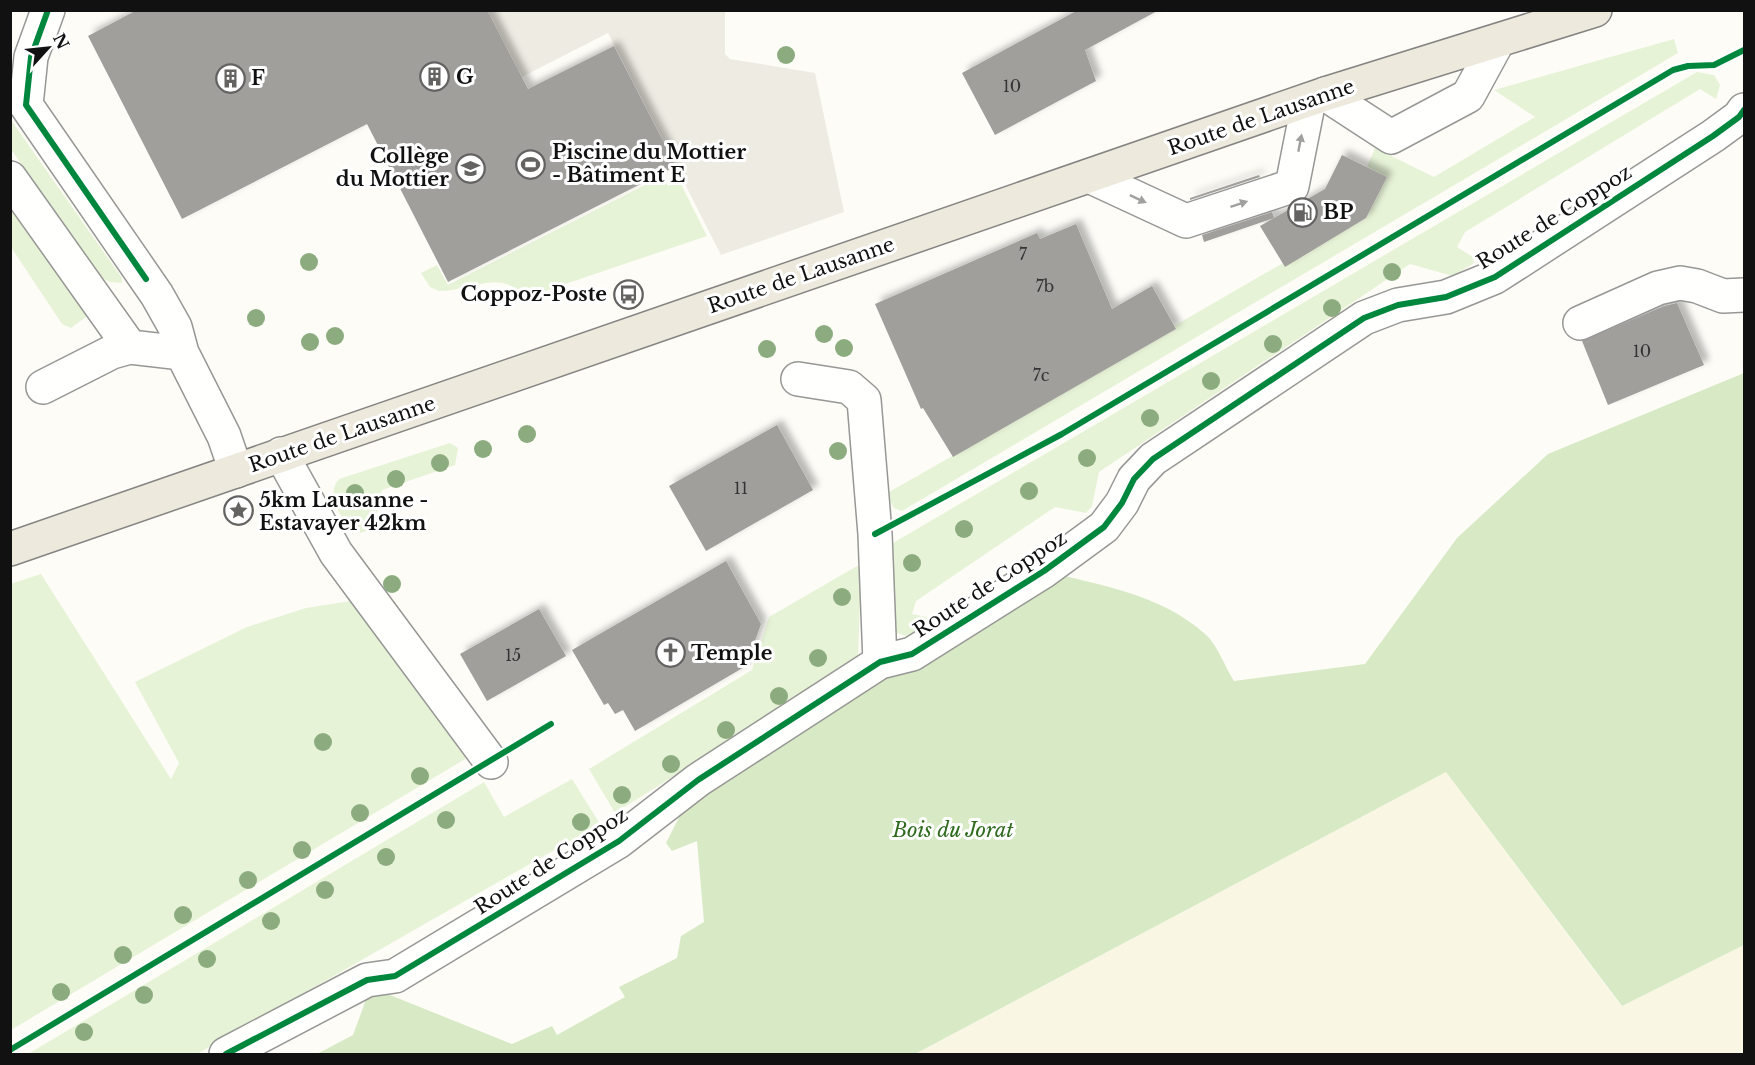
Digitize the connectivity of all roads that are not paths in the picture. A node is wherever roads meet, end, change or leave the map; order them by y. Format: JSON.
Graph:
{"nodes":[{"id":1,"x":48,"y":10,"type":"edge"},
{"id":2,"x":1594,"y":10,"type":"edge"},
{"id":3,"x":1498,"y":41,"type":"junction"},
{"id":4,"x":1317,"y":97,"type":"junction"},
{"id":5,"x":1744,"y":110,"type":"edge"},
{"id":6,"x":1089,"y":176,"type":"junction"},
{"id":7,"x":10,"y":178,"type":"edge"},
{"id":8,"x":1744,"y":295,"type":"edge"},
{"id":9,"x":1580,"y":323,"type":"dead end"},
{"id":10,"x":130,"y":347,"type":"junction"},
{"id":11,"x":182,"y":353,"type":"junction"},
{"id":12,"x":798,"y":379,"type":"dead end"},
{"id":13,"x":43,"y":387,"type":"dead end"},
{"id":14,"x":281,"y":454,"type":"junction"},
{"id":15,"x":236,"y":471,"type":"junction"},
{"id":16,"x":10,"y":549,"type":"edge"},
{"id":17,"x":880,"y":662,"type":"junction"},
{"id":18,"x":491,"y":762,"type":"dead end"},
{"id":19,"x":226,"y":1054,"type":"edge"}],
"edges":[{"from":1,"to":11,"type":"street"},
{"from":2,"to":3,"type":"main road","name":"Route de Lausanne"},
{"from":3,"to":4,"type":"main road","name":"Route de Lausanne"},
{"from":3,"to":4,"type":"street"},
{"from":4,"to":6,"type":"main road","name":"Route de Lausanne"},
{"from":6,"to":4,"type":"street","one_way":true},
{"from":5,"to":17,"type":"street","name":"Route de Coppoz"},
{"from":6,"to":14,"type":"main road","name":"Route de Lausanne"},
{"from":7,"to":10,"type":"street"},
{"from":8,"to":9,"type":"street"},
{"from":10,"to":11,"type":"street"},
{"from":10,"to":13,"type":"street"},
{"from":11,"to":15,"type":"street"},
{"from":12,"to":17,"type":"street"},
{"from":14,"to":15,"type":"main road","name":"Route de Lausanne"},
{"from":14,"to":18,"type":"street"},
{"from":15,"to":16,"type":"main road","name":"Route de Lausanne"},
{"from":17,"to":19,"type":"street","name":"Route de Coppoz"}]}
